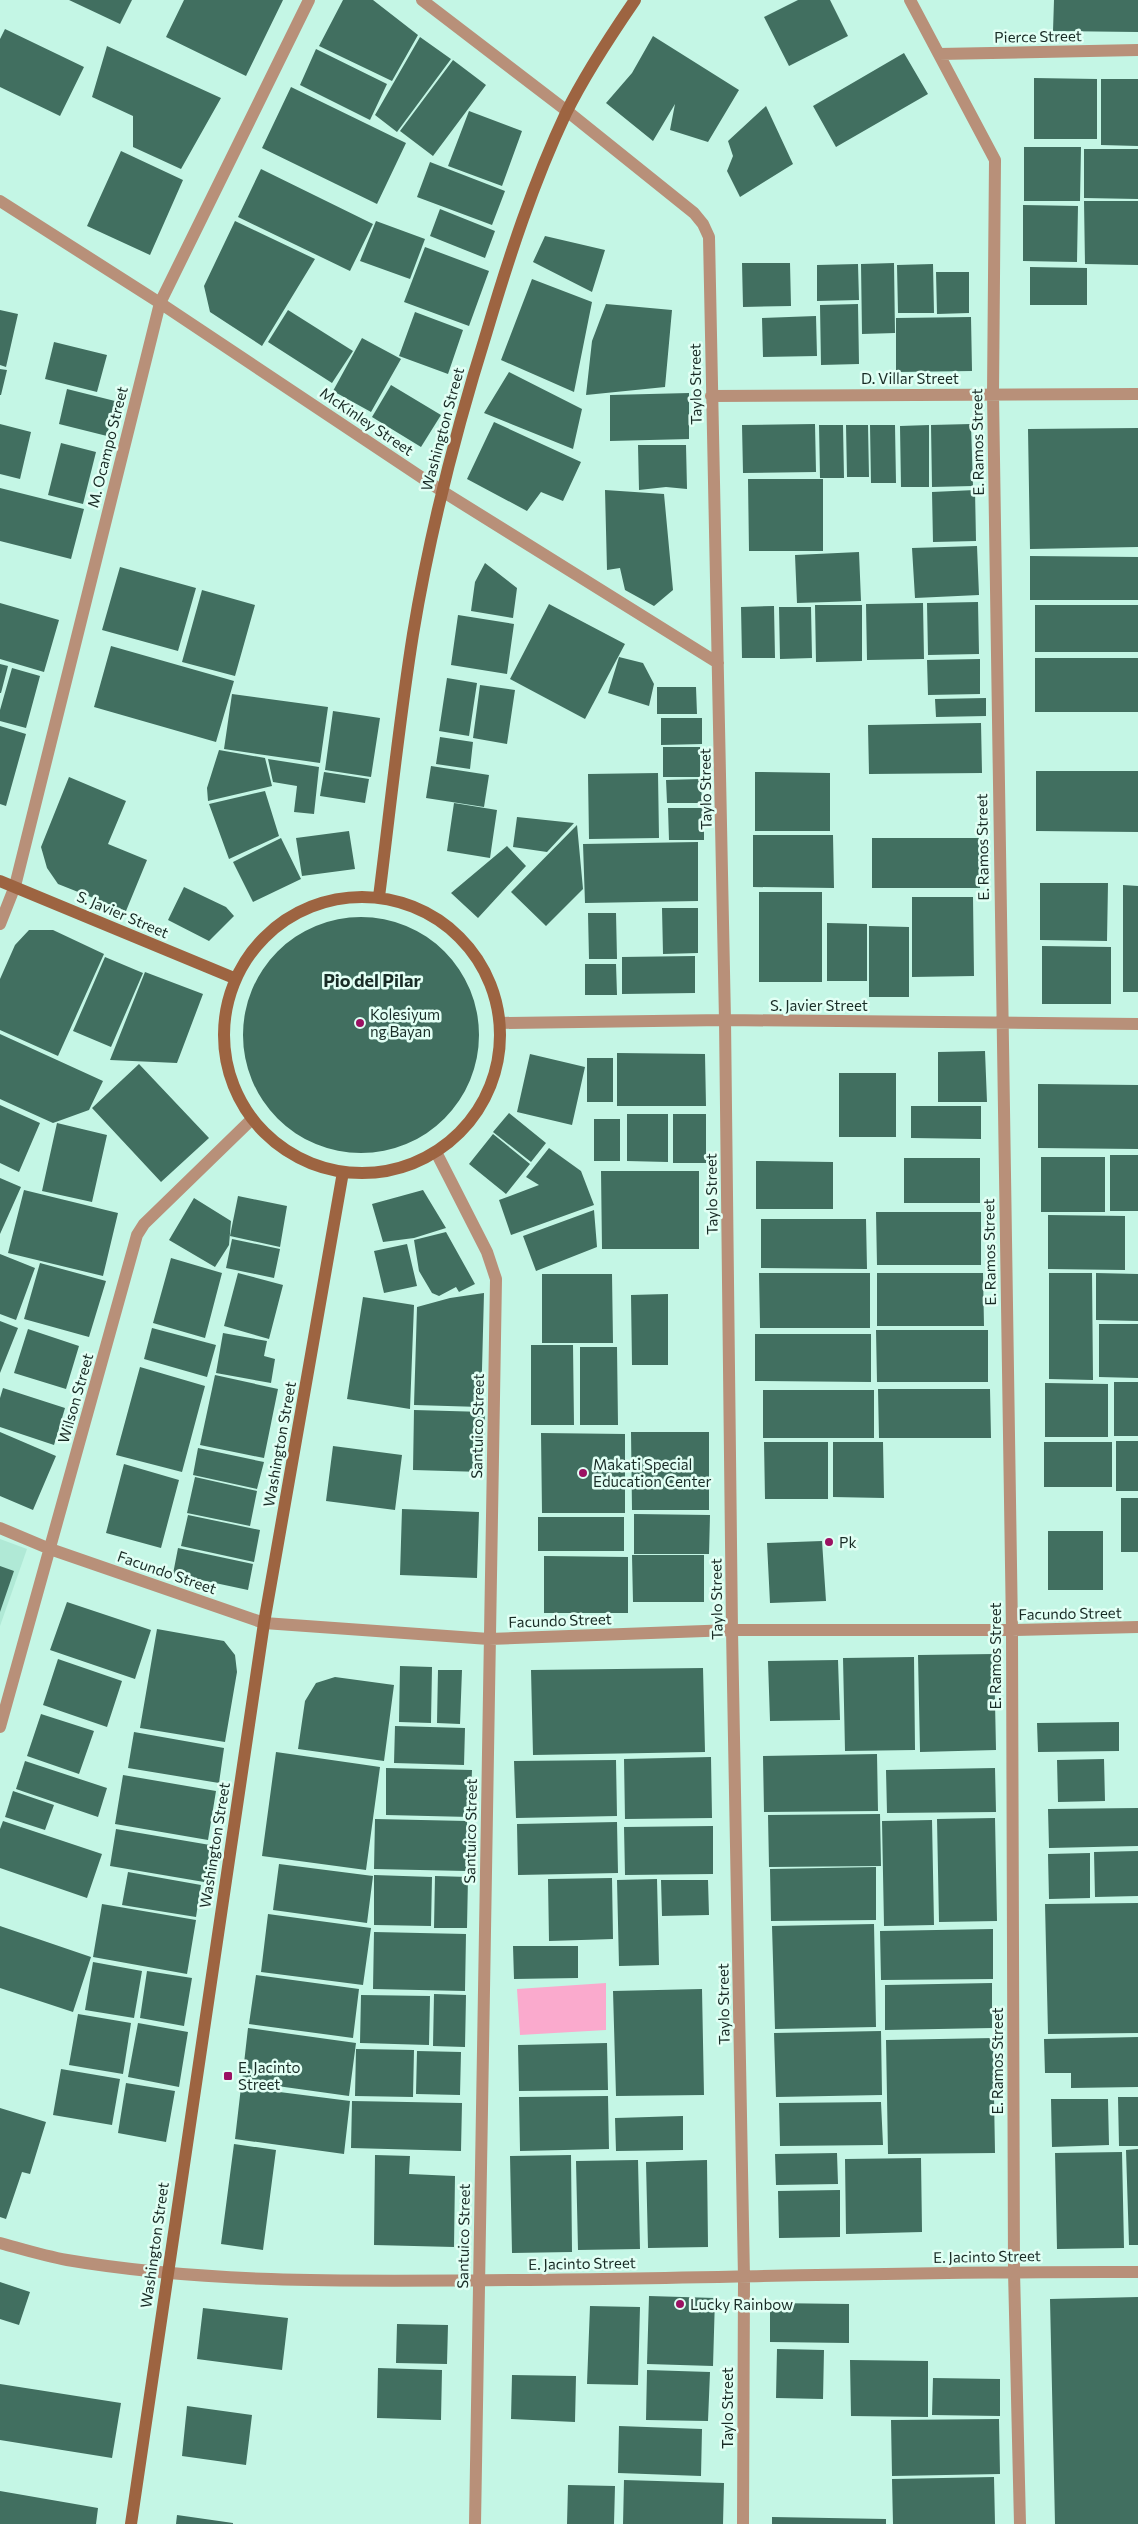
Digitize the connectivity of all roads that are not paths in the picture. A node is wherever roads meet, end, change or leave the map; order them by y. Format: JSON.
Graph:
{"nodes":[{"id":1,"x":308,"y":0,"type":"edge"},
{"id":2,"x":422,"y":0,"type":"edge"},
{"id":3,"x":636,"y":0,"type":"edge"},
{"id":4,"x":910,"y":0,"type":"edge"},
{"id":5,"x":1138,"y":50,"type":"edge"},
{"id":6,"x":939,"y":54,"type":"junction"},
{"id":7,"x":567,"y":111,"type":"junction"},
{"id":8,"x":0,"y":201,"type":"edge"},
{"id":9,"x":160,"y":303,"type":"junction"},
{"id":10,"x":993,"y":394,"type":"junction"},
{"id":11,"x":1138,"y":394,"type":"edge"},
{"id":12,"x":711,"y":396,"type":"junction"},
{"id":13,"x":442,"y":491,"type":"junction"},
{"id":14,"x":718,"y":663,"type":"junction"},
{"id":15,"x":0,"y":881,"type":"edge"},
{"id":16,"x":15,"y":886,"type":"junction"},
{"id":17,"x":379,"y":897,"type":"junction"},
{"id":18,"x":0,"y":924,"type":"edge"},
{"id":19,"x":234,"y":978,"type":"junction"},
{"id":20,"x":725,"y":1020,"type":"junction"},
{"id":21,"x":1001,"y":1022,"type":"junction"},
{"id":22,"x":500,"y":1023,"type":"junction"},
{"id":23,"x":1138,"y":1024,"type":"edge"},
{"id":24,"x":252,"y":1119,"type":"junction"},
{"id":25,"x":436,"y":1152,"type":"junction"},
{"id":26,"x":343,"y":1172,"type":"junction"},
{"id":27,"x":0,"y":1528,"type":"edge"},
{"id":28,"x":50,"y":1548,"type":"junction"},
{"id":29,"x":264,"y":1623,"type":"junction"},
{"id":30,"x":1138,"y":1627,"type":"edge"},
{"id":31,"x":732,"y":1630,"type":"junction"},
{"id":32,"x":1012,"y":1630,"type":"junction"},
{"id":33,"x":489,"y":1639,"type":"junction"},
{"id":34,"x":0,"y":1727,"type":"edge"},
{"id":35,"x":0,"y":2243,"type":"edge"},
{"id":36,"x":1014,"y":2271,"type":"junction"},
{"id":37,"x":166,"y":2272,"type":"junction"},
{"id":38,"x":1138,"y":2272,"type":"edge"},
{"id":39,"x":744,"y":2278,"type":"junction"},
{"id":40,"x":478,"y":2280,"type":"junction"},
{"id":41,"x":131,"y":2524,"type":"edge"},
{"id":42,"x":475,"y":2524,"type":"edge"},
{"id":43,"x":743,"y":2524,"type":"edge"},
{"id":44,"x":1020,"y":2524,"type":"edge"}],
"edges":[{"from":1,"to":9,"type":"street","name":"M. Ocampo Street"},
{"from":2,"to":7,"type":"street","name":"Taylo Street"},
{"from":3,"to":7,"type":"street","name":"Washington Street"},
{"from":4,"to":6,"type":"street","name":"E. Ramos Street"},
{"from":5,"to":6,"type":"street","name":"Pierce Street"},
{"from":6,"to":10,"type":"street","name":"E. Ramos Street"},
{"from":7,"to":12,"type":"street","name":"Taylo Street"},
{"from":7,"to":13,"type":"street","name":"Washington Street"},
{"from":8,"to":9,"type":"street","name":"McKinley Street"},
{"from":9,"to":13,"type":"street","name":"McKinley Street"},
{"from":9,"to":16,"type":"street","name":"M. Ocampo Street"},
{"from":10,"to":11,"type":"street","name":"D. Villar Street"},
{"from":10,"to":12,"type":"street","name":"D. Villar Street"},
{"from":10,"to":21,"type":"street","name":"E. Ramos Street"},
{"from":12,"to":14,"type":"street","name":"Taylo Street"},
{"from":13,"to":14,"type":"street","name":"McKinley Street"},
{"from":13,"to":17,"type":"street","name":"Washington Street"},
{"from":14,"to":20,"type":"street","name":"Taylo Street"},
{"from":15,"to":16,"type":"street","name":"S. Javier Street"},
{"from":16,"to":18,"type":"street","name":"M. Ocampo Street"},
{"from":16,"to":19,"type":"street","name":"S. Javier Street"},
{"from":17,"to":19,"type":"street"},
{"from":17,"to":22,"type":"street"},
{"from":19,"to":24,"type":"street"},
{"from":20,"to":21,"type":"street","name":"S. Javier Street"},
{"from":20,"to":22,"type":"street","name":"S. Javier Street"},
{"from":20,"to":31,"type":"street","name":"Taylo Street"},
{"from":21,"to":23,"type":"street","name":"S. Javier Street"},
{"from":21,"to":32,"type":"street","name":"E. Ramos Street"},
{"from":22,"to":25,"type":"street"},
{"from":24,"to":26,"type":"street"},
{"from":24,"to":28,"type":"street","name":"Wilson Street"},
{"from":25,"to":26,"type":"street"},
{"from":25,"to":33,"type":"street","name":"Santuico Street"},
{"from":26,"to":29,"type":"street","name":"Washington Street"},
{"from":27,"to":28,"type":"street","name":"Facundo Street"},
{"from":28,"to":29,"type":"street","name":"Facundo Street"},
{"from":28,"to":34,"type":"street","name":"Wilson Street"},
{"from":29,"to":33,"type":"street","name":"Facundo Street"},
{"from":29,"to":37,"type":"street","name":"Washington Street"},
{"from":30,"to":32,"type":"street","name":"Facundo Street"},
{"from":31,"to":32,"type":"street","name":"Facundo Street"},
{"from":31,"to":33,"type":"street","name":"Facundo Street"},
{"from":31,"to":39,"type":"street","name":"Taylo Street"},
{"from":32,"to":36,"type":"street","name":"E. Ramos Street"},
{"from":33,"to":40,"type":"street","name":"Santuico Street"},
{"from":35,"to":37,"type":"street","name":"E. Jacinto Street"},
{"from":36,"to":38,"type":"street","name":"E. Jacinto Street"},
{"from":36,"to":39,"type":"street","name":"E. Jacinto Street"},
{"from":36,"to":44,"type":"street","name":"E. Ramos Street"},
{"from":37,"to":40,"type":"street","name":"E. Jacinto Street"},
{"from":37,"to":41,"type":"street","name":"Washington Street"},
{"from":39,"to":40,"type":"street","name":"E. Jacinto Street"},
{"from":39,"to":43,"type":"street","name":"Taylo Street"},
{"from":40,"to":42,"type":"street","name":"Santuico Street"}]}
